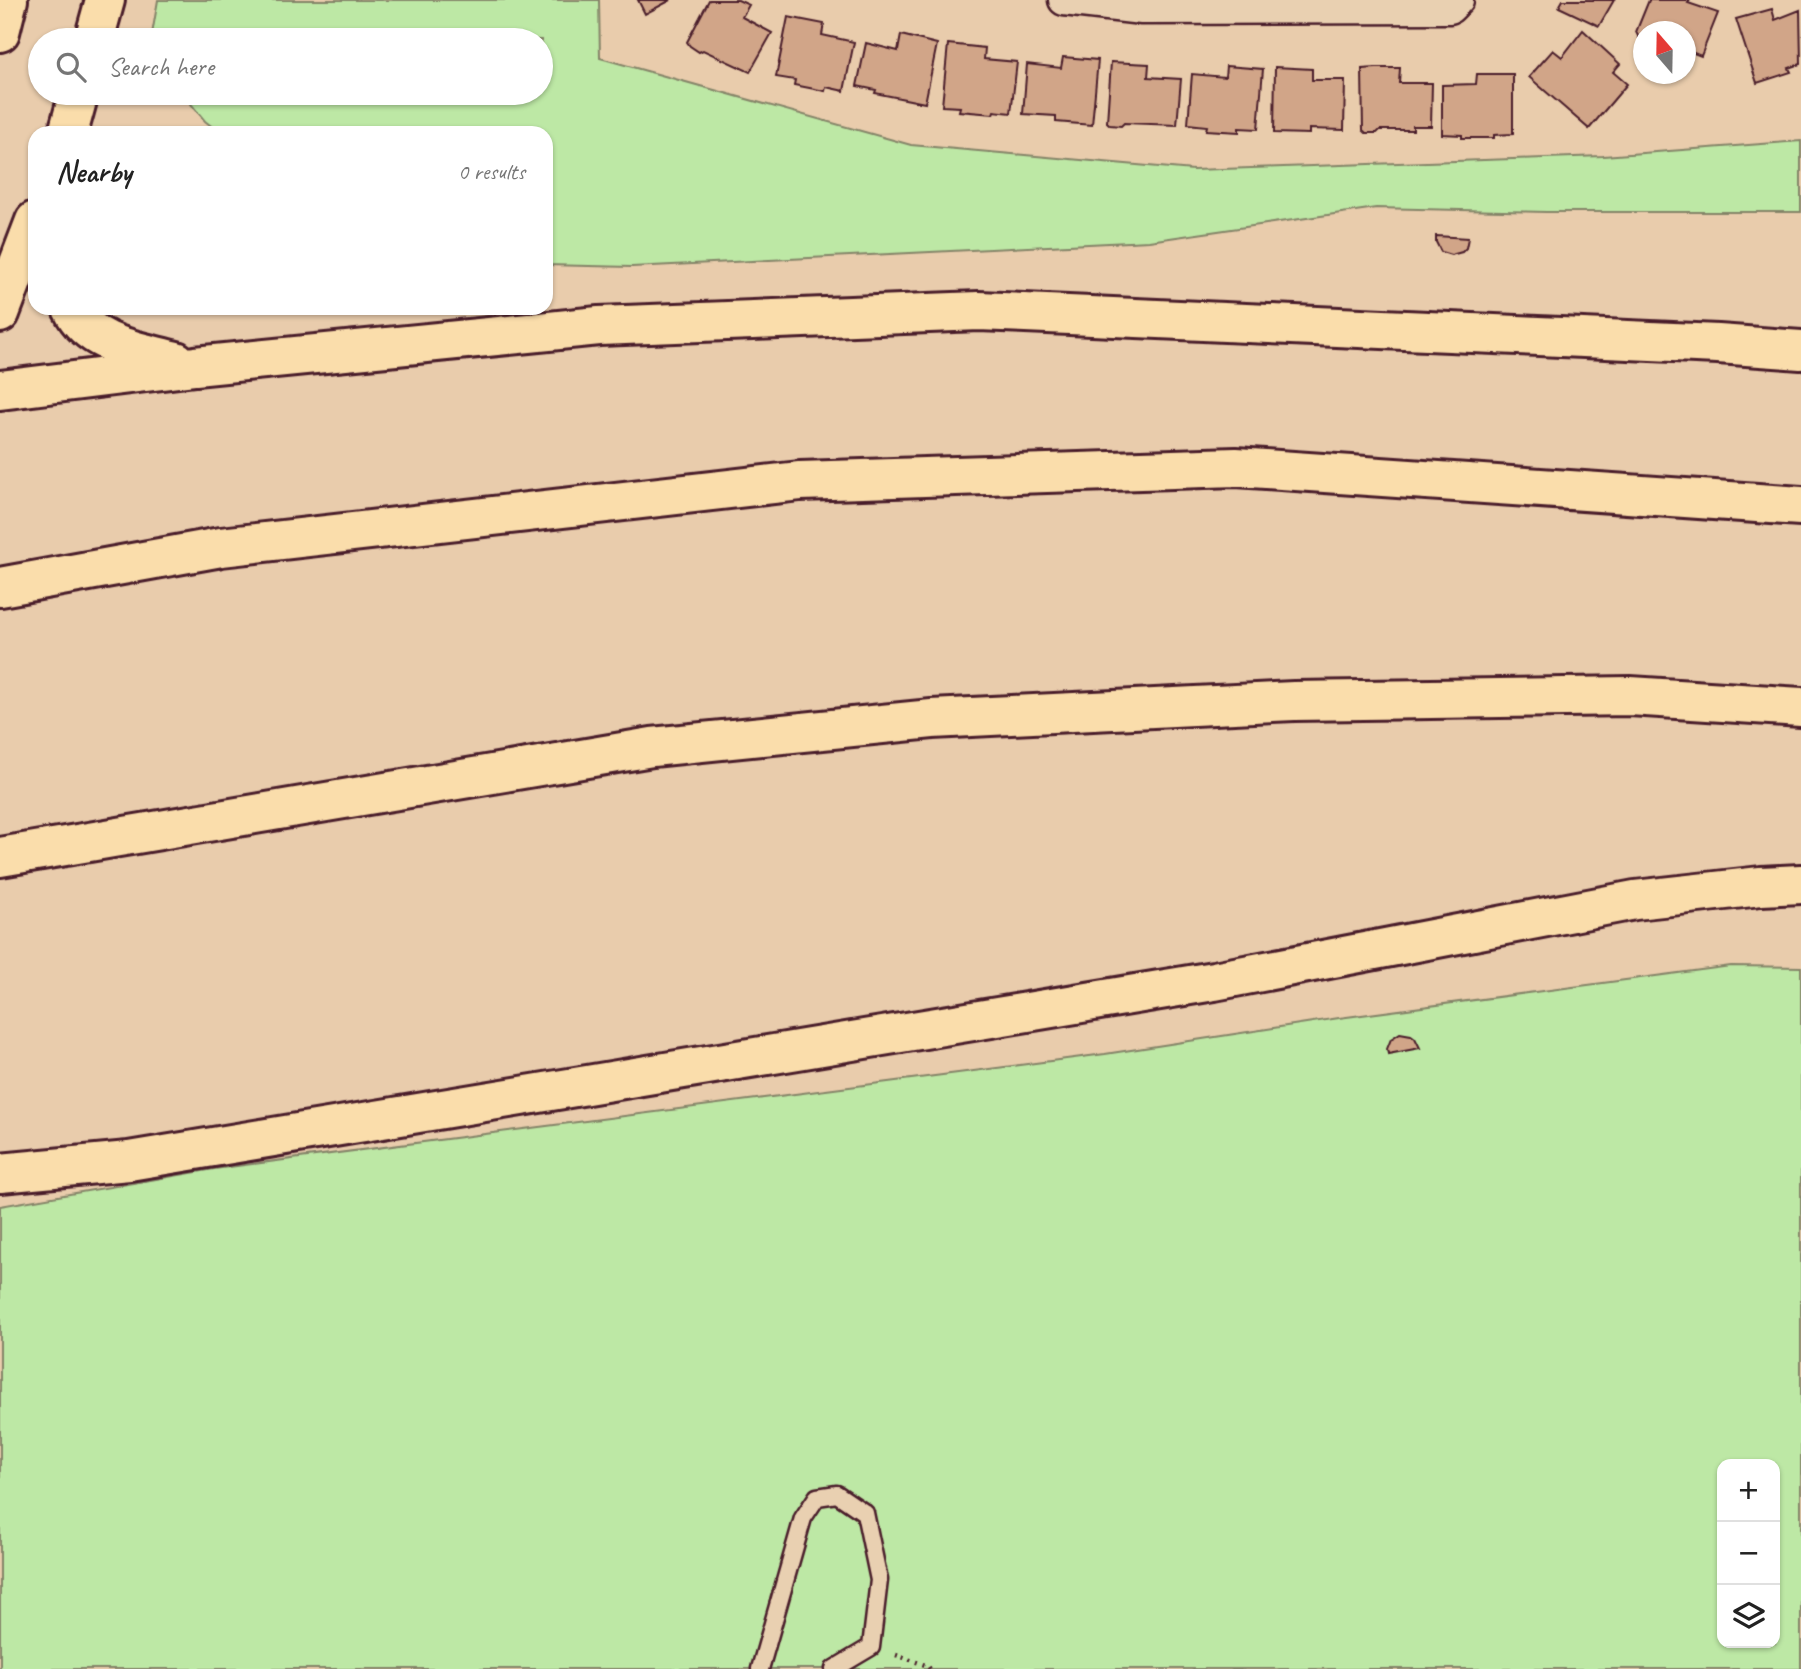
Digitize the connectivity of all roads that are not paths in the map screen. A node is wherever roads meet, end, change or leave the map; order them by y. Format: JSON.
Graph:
{"nodes":[{"id":1,"x":8,"y":0,"type":"edge"},
{"id":2,"x":105,"y":0,"type":"edge"},
{"id":3,"x":1064,"y":0,"type":"edge"},
{"id":4,"x":1458,"y":0,"type":"edge"},
{"id":5,"x":97,"y":28,"type":"edge"},
{"id":6,"x":0,"y":32,"type":"edge"},
{"id":7,"x":76,"y":105,"type":"edge"},
{"id":8,"x":70,"y":126,"type":"edge"},
{"id":9,"x":28,"y":239,"type":"edge"},
{"id":10,"x":0,"y":313,"type":"edge"},
{"id":11,"x":76,"y":315,"type":"edge"},
{"id":12,"x":1801,"y":350,"type":"edge"},
{"id":13,"x":195,"y":366,"type":"junction"},
{"id":14,"x":0,"y":390,"type":"edge"},
{"id":15,"x":1801,"y":506,"type":"edge"},
{"id":16,"x":0,"y":587,"type":"edge"},
{"id":17,"x":1801,"y":707,"type":"edge"},
{"id":18,"x":0,"y":857,"type":"edge"},
{"id":19,"x":1801,"y":884,"type":"edge"},
{"id":20,"x":0,"y":1172,"type":"edge"},
{"id":21,"x":760,"y":1669,"type":"edge"},
{"id":22,"x":834,"y":1669,"type":"edge"}],
"edges":[{"from":1,"to":6,"type":"main road"},
{"from":2,"to":5,"type":"main road"},
{"from":3,"to":4,"type":"street"},
{"from":7,"to":8,"type":"main road"},
{"from":9,"to":10,"type":"main road"},
{"from":11,"to":13,"type":"main road"},
{"from":12,"to":13,"type":"main road"},
{"from":13,"to":14,"type":"main road"},
{"from":15,"to":16,"type":"main road"},
{"from":17,"to":18,"type":"main road"},
{"from":19,"to":20,"type":"main road"},
{"from":21,"to":22,"type":"lane"}]}
